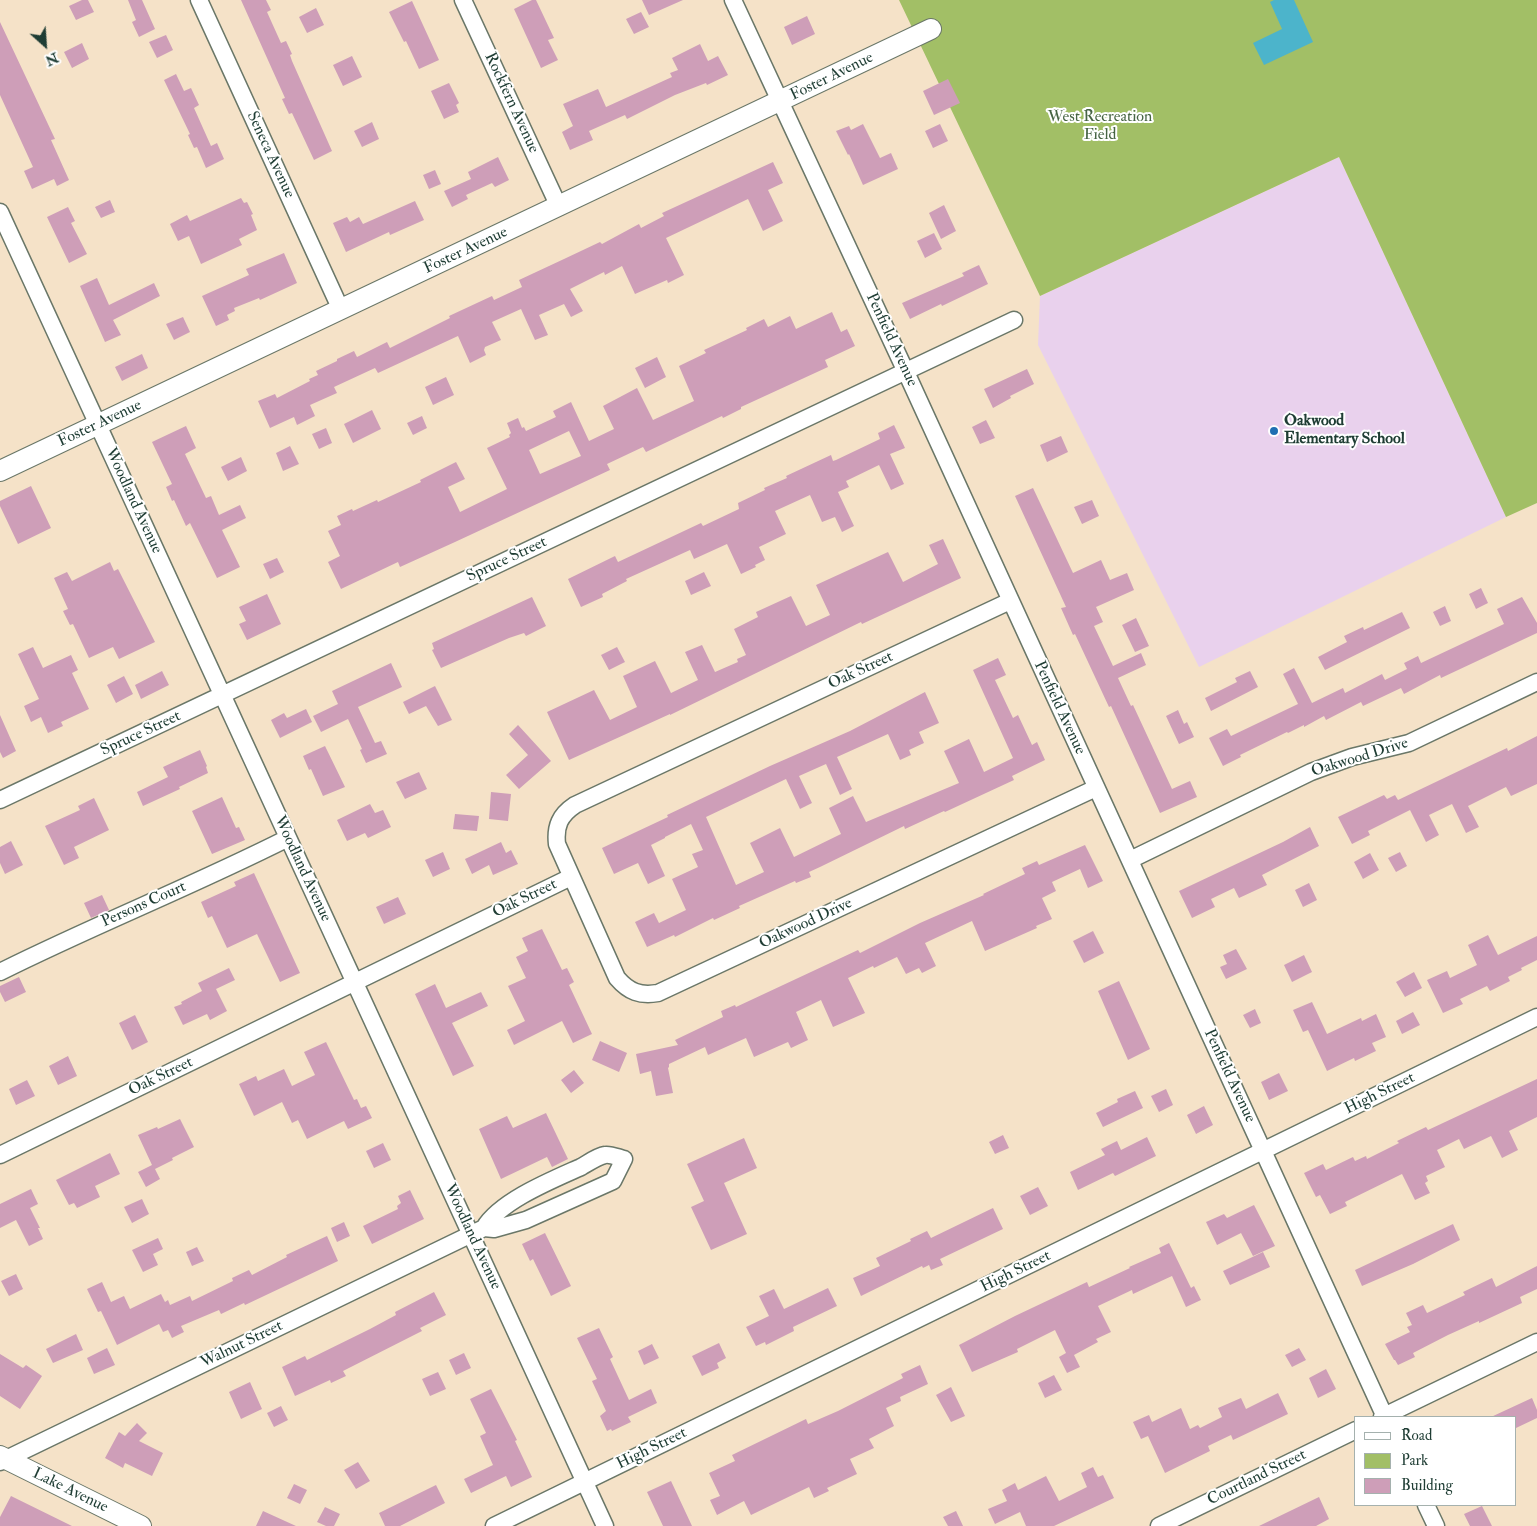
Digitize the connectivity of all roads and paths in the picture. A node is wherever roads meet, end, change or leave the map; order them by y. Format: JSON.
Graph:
{"nodes":[{"id":1,"x":199,"y":0,"type":"edge"},
{"id":2,"x":463,"y":0,"type":"edge"},
{"id":3,"x":733,"y":0,"type":"edge"},
{"id":4,"x":932,"y":29,"type":"dead end"},
{"id":5,"x":780,"y":102,"type":"junction"},
{"id":6,"x":558,"y":207,"type":"junction"},
{"id":7,"x":0,"y":212,"type":"edge"},
{"id":8,"x":341,"y":310,"type":"junction"},
{"id":9,"x":1014,"y":320,"type":"dead end"},
{"id":10,"x":906,"y":372,"type":"junction"},
{"id":11,"x":98,"y":425,"type":"junction"},
{"id":12,"x":0,"y":471,"type":"edge"},
{"id":13,"x":1010,"y":601,"type":"junction"},
{"id":14,"x":1537,"y":682,"type":"edge"},
{"id":15,"x":222,"y":695,"type":"junction"},
{"id":16,"x":1096,"y":788,"type":"junction"},
{"id":17,"x":0,"y":800,"type":"edge"},
{"id":18,"x":288,"y":838,"type":"junction"},
{"id":19,"x":1130,"y":860,"type":"junction"},
{"id":20,"x":572,"y":877,"type":"junction"},
{"id":21,"x":0,"y":972,"type":"edge"},
{"id":22,"x":354,"y":982,"type":"junction"},
{"id":23,"x":1537,"y":1017,"type":"edge"},
{"id":24,"x":1263,"y":1151,"type":"junction"},
{"id":25,"x":0,"y":1155,"type":"edge"},
{"id":26,"x":477,"y":1231,"type":"junction"},
{"id":27,"x":1537,"y":1342,"type":"edge"},
{"id":28,"x":1384,"y":1416,"type":"edge"},
{"id":29,"x":1386,"y":1416,"type":"edge"},
{"id":30,"x":1354,"y":1431,"type":"edge"},
{"id":31,"x":2,"y":1459,"type":"edge"},
{"id":32,"x":585,"y":1482,"type":"junction"},
{"id":33,"x":1426,"y":1506,"type":"edge"},
{"id":34,"x":141,"y":1526,"type":"edge"},
{"id":35,"x":494,"y":1526,"type":"edge"},
{"id":36,"x":605,"y":1526,"type":"edge"},
{"id":37,"x":1159,"y":1526,"type":"edge"},
{"id":38,"x":1436,"y":1526,"type":"edge"}],
"edges":[{"from":1,"to":8,"type":"street","name":"Seneca Avenue"},
{"from":2,"to":6,"type":"street","name":"Rockfern Avenue"},
{"from":3,"to":5,"type":"street","name":"Penfield Avenue"},
{"from":4,"to":5,"type":"street","name":"Foster Avenue"},
{"from":5,"to":6,"type":"street","name":"Foster Avenue"},
{"from":5,"to":10,"type":"street","name":"Penfield Avenue"},
{"from":6,"to":8,"type":"street","name":"Foster Avenue"},
{"from":7,"to":11,"type":"street","name":"Woodland Avenue"},
{"from":8,"to":11,"type":"street","name":"Foster Avenue"},
{"from":9,"to":10,"type":"street","name":"Spruce Street"},
{"from":10,"to":13,"type":"street","name":"Penfield Avenue"},
{"from":10,"to":15,"type":"street","name":"Spruce Street"},
{"from":11,"to":12,"type":"street","name":"Foster Avenue"},
{"from":11,"to":15,"type":"street","name":"Woodland Avenue"},
{"from":13,"to":16,"type":"street","name":"Penfield Avenue"},
{"from":13,"to":20,"type":"street","name":"Oak Street"},
{"from":14,"to":19,"type":"street","name":"Oakwood Drive"},
{"from":15,"to":17,"type":"street","name":"Spruce Street"},
{"from":15,"to":18,"type":"street","name":"Woodland Avenue"},
{"from":16,"to":19,"type":"street","name":"Penfield Avenue"},
{"from":16,"to":20,"type":"street","name":"Oakwood Drive"},
{"from":18,"to":21,"type":"street","name":"Persons Court"},
{"from":18,"to":22,"type":"street","name":"Woodland Avenue"},
{"from":19,"to":24,"type":"street","name":"Penfield Avenue"},
{"from":20,"to":22,"type":"street","name":"Oak Street"},
{"from":22,"to":25,"type":"street","name":"Oak Street"},
{"from":22,"to":26,"type":"street","name":"Woodland Avenue"},
{"from":23,"to":24,"type":"street","name":"High Street"},
{"from":24,"to":28,"type":"street","name":"Penfield Avenue"},
{"from":24,"to":32,"type":"street","name":"High Street"},
{"from":26,"to":26,"type":"street","name":"Walnut Street"},
{"from":26,"to":31,"type":"street","name":"Walnut Street"},
{"from":26,"to":32,"type":"street","name":"Woodland Avenue"},
{"from":27,"to":29,"type":"street"},
{"from":30,"to":37,"type":"street","name":"Courtland Street"},
{"from":31,"to":34,"type":"street","name":"Lake Avenue"},
{"from":32,"to":35,"type":"street","name":"High Street"},
{"from":32,"to":36,"type":"street","name":"Woodland Avenue"},
{"from":33,"to":38,"type":"street"}]}
